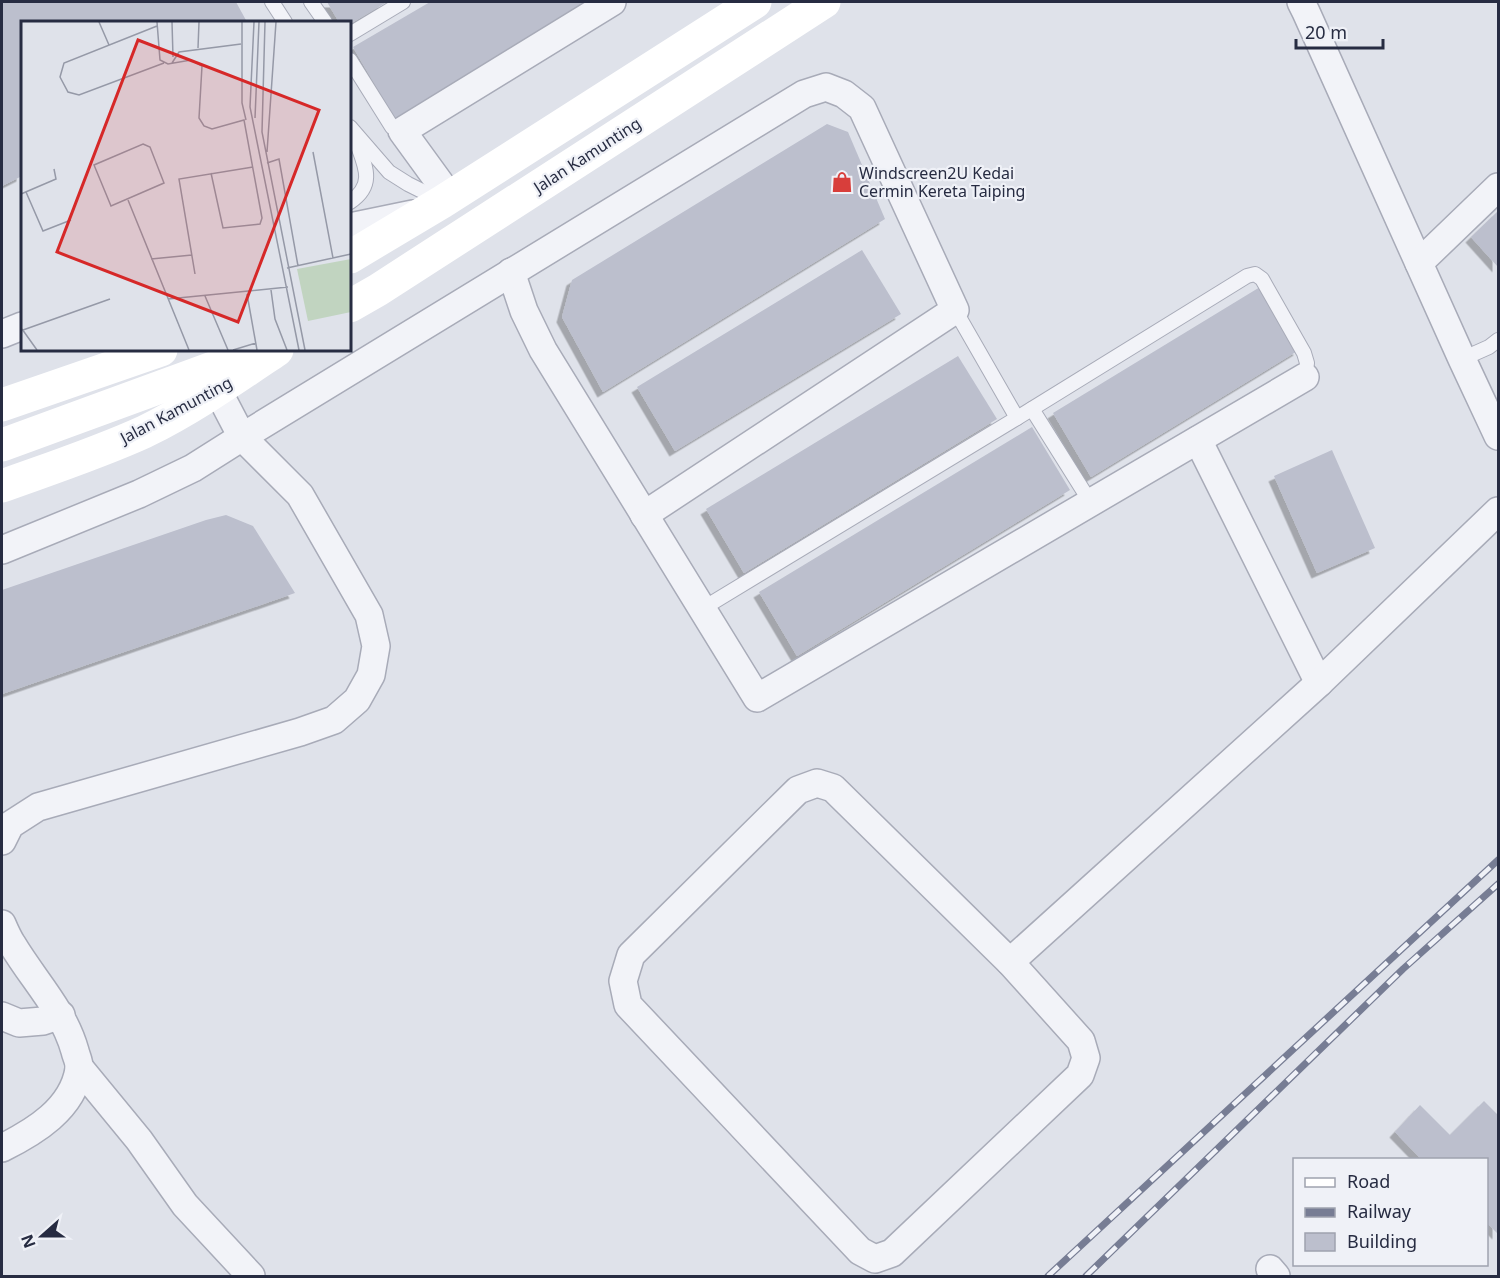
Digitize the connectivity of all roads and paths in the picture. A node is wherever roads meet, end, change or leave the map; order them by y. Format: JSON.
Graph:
{"nodes":[{"id":1,"x":272,"y":2,"type":"edge"},
{"id":2,"x":311,"y":2,"type":"edge"},
{"id":3,"x":403,"y":2,"type":"edge"},
{"id":4,"x":612,"y":2,"type":"edge"},
{"id":5,"x":755,"y":2,"type":"edge"},
{"id":6,"x":824,"y":2,"type":"edge"},
{"id":7,"x":1310,"y":5,"type":"edge"},
{"id":8,"x":284,"y":21,"type":"edge"},
{"id":9,"x":324,"y":21,"type":"edge"},
{"id":10,"x":351,"y":33,"type":"edge"},
{"id":11,"x":351,"y":62,"type":"edge"},
{"id":12,"x":351,"y":130,"type":"edge"},
{"id":13,"x":402,"y":131,"type":"junction"},
{"id":14,"x":1498,"y":187,"type":"edge"},
{"id":15,"x":351,"y":201,"type":"edge"},
{"id":16,"x":440,"y":203,"type":"junction"},
{"id":17,"x":351,"y":227,"type":"edge"},
{"id":18,"x":351,"y":256,"type":"edge"},
{"id":19,"x":1419,"y":263,"type":"junction"},
{"id":20,"x":511,"y":272,"type":"junction"},
{"id":21,"x":351,"y":305,"type":"edge"},
{"id":22,"x":955,"y":310,"type":"junction"},
{"id":23,"x":21,"y":326,"type":"edge"},
{"id":24,"x":2,"y":334,"type":"edge"},
{"id":25,"x":1498,"y":340,"type":"edge"},
{"id":26,"x":158,"y":351,"type":"edge"},
{"id":27,"x":261,"y":351,"type":"edge"},
{"id":28,"x":276,"y":351,"type":"edge"},
{"id":29,"x":1462,"y":359,"type":"junction"},
{"id":30,"x":1305,"y":378,"type":"joint"},
{"id":31,"x":218,"y":391,"type":"junction"},
{"id":32,"x":2,"y":405,"type":"edge"},
{"id":33,"x":1032,"y":409,"type":"junction"},
{"id":34,"x":1017,"y":418,"type":"junction"},
{"id":35,"x":1498,"y":436,"type":"edge"},
{"id":36,"x":242,"y":437,"type":"junction"},
{"id":37,"x":1198,"y":440,"type":"junction"},
{"id":38,"x":2,"y":445,"type":"edge"},
{"id":39,"x":2,"y":486,"type":"edge"},
{"id":40,"x":1091,"y":503,"type":"junction"},
{"id":41,"x":1498,"y":511,"type":"edge"},
{"id":42,"x":644,"y":515,"type":"junction"},
{"id":43,"x":2,"y":550,"type":"edge"},
{"id":44,"x":702,"y":609,"type":"junction"},
{"id":45,"x":1319,"y":683,"type":"junction"},
{"id":46,"x":2,"y":841,"type":"edge"},
{"id":47,"x":2,"y":924,"type":"edge"},
{"id":48,"x":1010,"y":962,"type":"junction"},
{"id":49,"x":61,"y":1015,"type":"junction"},
{"id":50,"x":7,"y":1026,"type":"edge"},
{"id":51,"x":79,"y":1067,"type":"junction"},
{"id":52,"x":2,"y":1148,"type":"edge"},
{"id":53,"x":251,"y":1276,"type":"edge"}],
"edges":[{"from":1,"to":8,"type":"lane"},
{"from":2,"to":9,"type":"lane"},
{"from":3,"to":10,"type":"lane"},
{"from":4,"to":13,"type":"street"},
{"from":5,"to":16,"type":"main road"},
{"from":6,"to":21,"type":"main road","name":"Jalan Kamunting"},
{"from":7,"to":19,"type":"street"},
{"from":11,"to":13,"type":"lane"},
{"from":12,"to":15,"type":"lane"},
{"from":12,"to":16,"type":"lane"},
{"from":13,"to":16,"type":"street"},
{"from":14,"to":19,"type":"street"},
{"from":16,"to":17,"type":"street"},
{"from":16,"to":18,"type":"main road"},
{"from":19,"to":29,"type":"street"},
{"from":20,"to":22,"type":"street"},
{"from":20,"to":36,"type":"street"},
{"from":20,"to":42,"type":"street"},
{"from":22,"to":34,"type":"lane"},
{"from":22,"to":42,"type":"street"},
{"from":23,"to":24,"type":"street"},
{"from":25,"to":29,"type":"lane"},
{"from":26,"to":32,"type":"main road"},
{"from":27,"to":38,"type":"main road"},
{"from":28,"to":31,"type":"main road","name":"Jalan Kamunting"},
{"from":29,"to":35,"type":"street"},
{"from":30,"to":33,"type":"lane"},
{"from":30,"to":37,"type":"street"},
{"from":31,"to":36,"type":"street"},
{"from":31,"to":39,"type":"main road","name":"Jalan Kamunting"},
{"from":33,"to":34,"type":"lane"},
{"from":33,"to":40,"type":"lane"},
{"from":34,"to":44,"type":"lane"},
{"from":36,"to":43,"type":"street"},
{"from":36,"to":46,"type":"street"},
{"from":37,"to":40,"type":"street"},
{"from":37,"to":45,"type":"street"},
{"from":40,"to":44,"type":"street"},
{"from":41,"to":45,"type":"street"},
{"from":42,"to":44,"type":"street"},
{"from":45,"to":48,"type":"street"},
{"from":47,"to":49,"type":"street"},
{"from":48,"to":48,"type":"street"},
{"from":49,"to":50,"type":"street"},
{"from":49,"to":51,"type":"street"},
{"from":51,"to":52,"type":"street"},
{"from":51,"to":53,"type":"street"}]}
